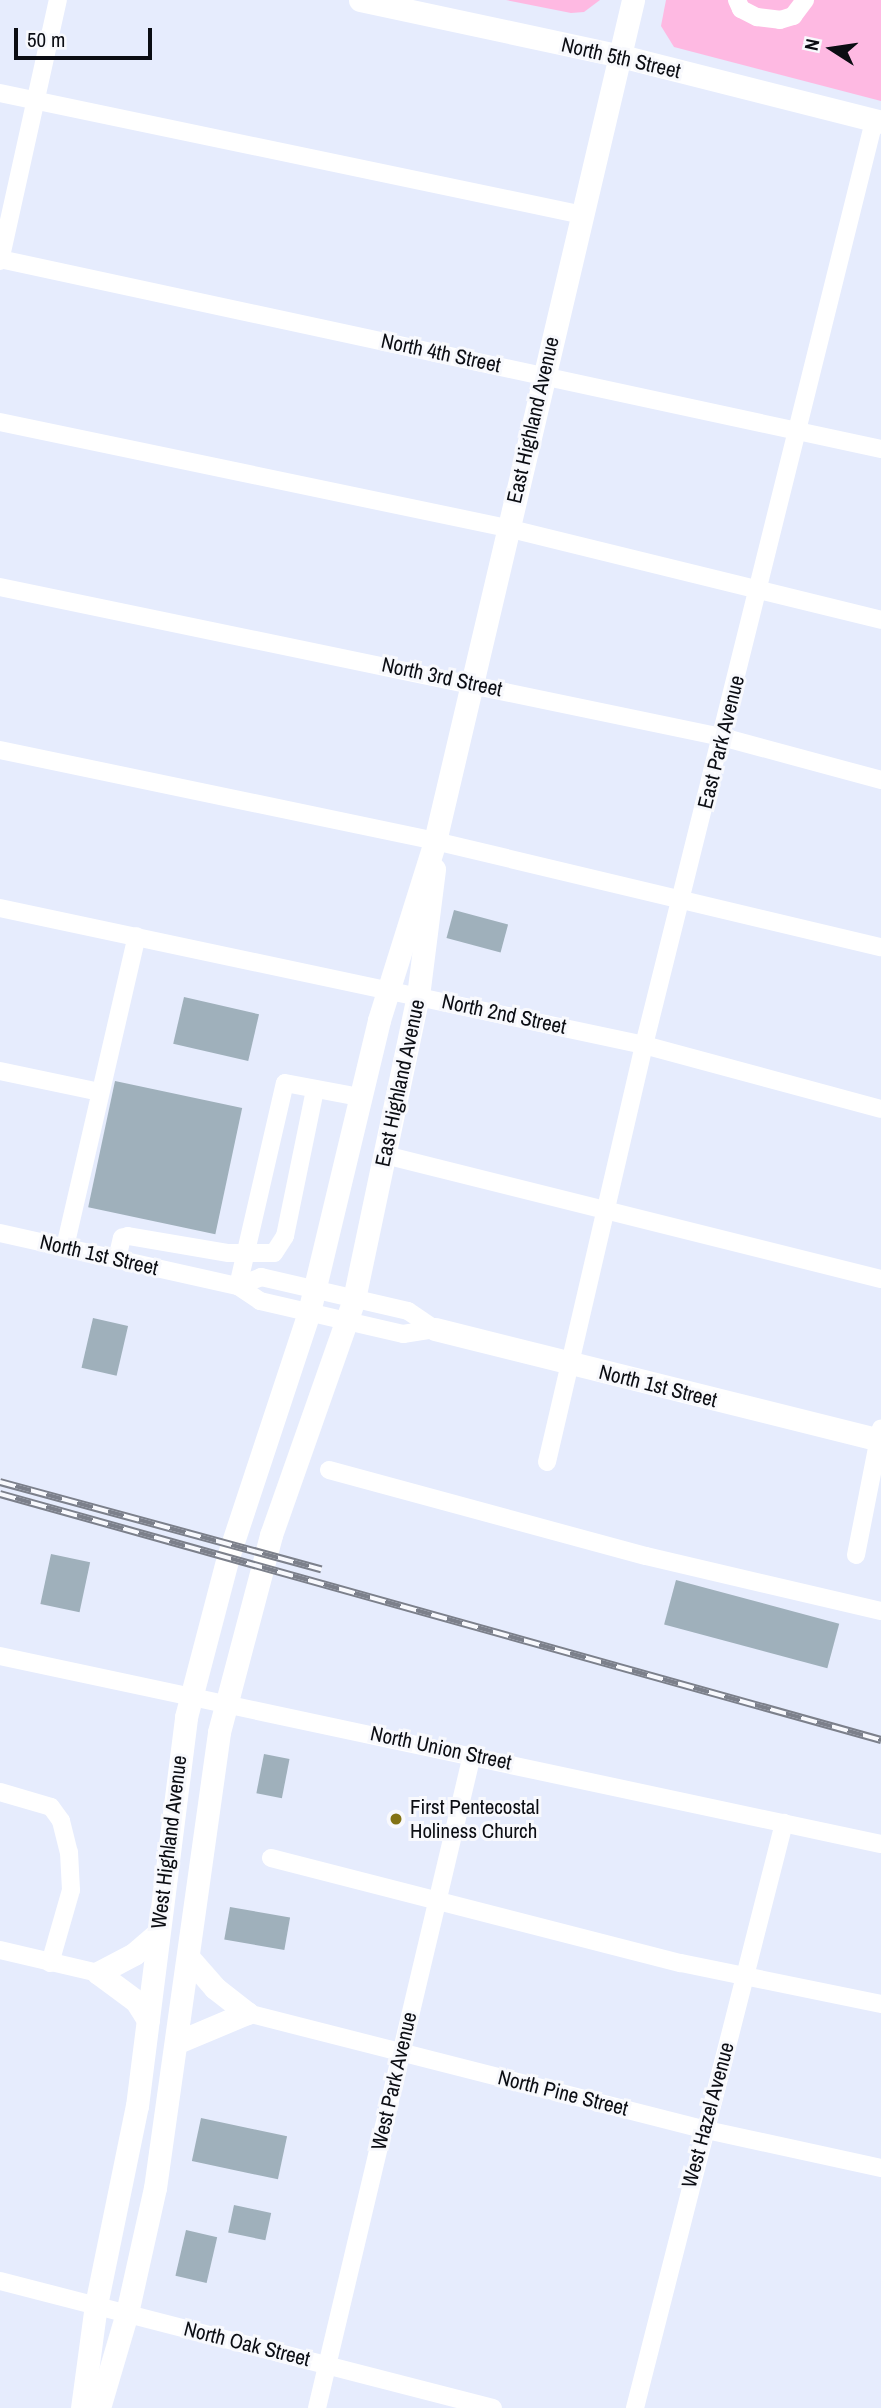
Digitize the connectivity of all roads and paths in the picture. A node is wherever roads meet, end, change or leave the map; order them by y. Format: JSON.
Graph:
{"nodes":[{"id":1,"x":58,"y":0,"type":"edge"},
{"id":2,"x":360,"y":0,"type":"edge"},
{"id":3,"x":632,"y":0,"type":"edge"},
{"id":4,"x":737,"y":0,"type":"edge"},
{"id":5,"x":804,"y":0,"type":"edge"},
{"id":6,"x":621,"y":56,"type":"junction"},
{"id":7,"x":0,"y":93,"type":"edge"},
{"id":8,"x":35,"y":100,"type":"junction"},
{"id":9,"x":878,"y":122,"type":"edge"},
{"id":10,"x":583,"y":215,"type":"junction"},
{"id":11,"x":0,"y":260,"type":"edge"},
{"id":12,"x":544,"y":375,"type":"junction"},
{"id":13,"x":0,"y":422,"type":"edge"},
{"id":14,"x":799,"y":428,"type":"junction"},
{"id":15,"x":881,"y":449,"type":"edge"},
{"id":16,"x":507,"y":528,"type":"junction"},
{"id":17,"x":0,"y":587,"type":"edge"},
{"id":18,"x":759,"y":590,"type":"junction"},
{"id":19,"x":881,"y":620,"type":"edge"},
{"id":20,"x":470,"y":683,"type":"junction"},
{"id":21,"x":722,"y":737,"type":"junction"},
{"id":22,"x":0,"y":750,"type":"edge"},
{"id":23,"x":881,"y":780,"type":"edge"},
{"id":24,"x":435,"y":841,"type":"junction"},
{"id":25,"x":680,"y":903,"type":"junction"},
{"id":26,"x":0,"y":908,"type":"edge"},
{"id":27,"x":137,"y":936,"type":"junction"},
{"id":28,"x":881,"y":947,"type":"edge"},
{"id":29,"x":387,"y":989,"type":"junction"},
{"id":30,"x":418,"y":996,"type":"junction"},
{"id":31,"x":644,"y":1045,"type":"junction"},
{"id":32,"x":0,"y":1071,"type":"edge"},
{"id":33,"x":315,"y":1090,"type":"junction"},
{"id":34,"x":100,"y":1092,"type":"junction"},
{"id":35,"x":359,"y":1097,"type":"junction"},
{"id":36,"x":881,"y":1109,"type":"edge"},
{"id":37,"x":385,"y":1155,"type":"junction"},
{"id":38,"x":604,"y":1210,"type":"junction"},
{"id":39,"x":0,"y":1233,"type":"edge"},
{"id":40,"x":65,"y":1247,"type":"junction"},
{"id":41,"x":245,"y":1254,"type":"junction"},
{"id":42,"x":117,"y":1259,"type":"junction"},
{"id":43,"x":881,"y":1279,"type":"edge"},
{"id":44,"x":238,"y":1286,"type":"junction"},
{"id":45,"x":314,"y":1290,"type":"junction"},
{"id":46,"x":354,"y":1299,"type":"junction"},
{"id":47,"x":309,"y":1312,"type":"junction"},
{"id":48,"x":346,"y":1321,"type":"junction"},
{"id":49,"x":435,"y":1329,"type":"junction"},
{"id":50,"x":568,"y":1364,"type":"junction"},
{"id":51,"x":880,"y":1436,"type":"edge"},
{"id":52,"x":547,"y":1462,"type":"dead end"},
{"id":53,"x":329,"y":1470,"type":"dead end"},
{"id":54,"x":856,"y":1555,"type":"dead end"},
{"id":55,"x":881,"y":1611,"type":"edge"},
{"id":56,"x":0,"y":1656,"type":"edge"},
{"id":57,"x":472,"y":1755,"type":"junction"},
{"id":58,"x":0,"y":1792,"type":"edge"},
{"id":59,"x":784,"y":1823,"type":"junction"},
{"id":60,"x":881,"y":1844,"type":"edge"},
{"id":61,"x":271,"y":1858,"type":"dead end"},
{"id":62,"x":437,"y":1900,"type":"junction"},
{"id":63,"x":158,"y":1934,"type":"junction"},
{"id":64,"x":0,"y":1950,"type":"edge"},
{"id":65,"x":188,"y":1957,"type":"junction"},
{"id":66,"x":50,"y":1963,"type":"junction"},
{"id":67,"x":98,"y":1973,"type":"junction"},
{"id":68,"x":748,"y":1974,"type":"junction"},
{"id":69,"x":881,"y":2004,"type":"edge"},
{"id":70,"x":247,"y":2013,"type":"junction"},
{"id":71,"x":148,"y":2020,"type":"junction"},
{"id":72,"x":178,"y":2042,"type":"junction"},
{"id":73,"x":401,"y":2051,"type":"junction"},
{"id":74,"x":702,"y":2129,"type":"junction"},
{"id":75,"x":881,"y":2168,"type":"edge"},
{"id":76,"x":0,"y":2281,"type":"edge"},
{"id":77,"x":96,"y":2305,"type":"junction"},
{"id":78,"x":127,"y":2313,"type":"junction"},
{"id":79,"x":327,"y":2365,"type":"junction"},
{"id":80,"x":82,"y":2408,"type":"edge"},
{"id":81,"x":99,"y":2408,"type":"edge"},
{"id":82,"x":317,"y":2408,"type":"edge"},
{"id":83,"x":493,"y":2408,"type":"edge"},
{"id":84,"x":635,"y":2408,"type":"edge"}],
"edges":[{"from":1,"to":8,"type":"street"},
{"from":2,"to":6,"type":"main road","name":"North 5th Street"},
{"from":3,"to":6,"type":"main road","name":"East Highland Avenue"},
{"from":4,"to":5,"type":"street"},
{"from":6,"to":9,"type":"main road","name":"North 5th Street"},
{"from":6,"to":10,"type":"main road","name":"East Highland Avenue"},
{"from":7,"to":8,"type":"street"},
{"from":8,"to":10,"type":"street"},
{"from":8,"to":11,"type":"street"},
{"from":9,"to":14,"type":"street","name":"East Park Avenue"},
{"from":10,"to":12,"type":"main road","name":"East Highland Avenue"},
{"from":11,"to":12,"type":"street","name":"North 4th Street"},
{"from":12,"to":14,"type":"street","name":"North 4th Street"},
{"from":12,"to":16,"type":"main road","name":"East Highland Avenue"},
{"from":13,"to":16,"type":"street"},
{"from":14,"to":15,"type":"street","name":"North 4th Street"},
{"from":14,"to":18,"type":"street","name":"East Park Avenue"},
{"from":16,"to":18,"type":"street"},
{"from":16,"to":20,"type":"main road","name":"East Highland Avenue"},
{"from":17,"to":20,"type":"street","name":"North 3rd Street"},
{"from":18,"to":19,"type":"street"},
{"from":18,"to":21,"type":"street","name":"East Park Avenue"},
{"from":20,"to":21,"type":"street","name":"North 3rd Street"},
{"from":20,"to":24,"type":"main road","name":"East Highland Avenue"},
{"from":21,"to":23,"type":"street","name":"North 3rd Street"},
{"from":21,"to":25,"type":"street","name":"East Park Avenue"},
{"from":22,"to":24,"type":"street"},
{"from":24,"to":25,"type":"street"},
{"from":24,"to":29,"type":"main road","name":"East Highland Avenue"},
{"from":24,"to":30,"type":"main road","name":"East Highland Avenue"},
{"from":25,"to":28,"type":"street"},
{"from":25,"to":31,"type":"street","name":"East Park Avenue"},
{"from":26,"to":27,"type":"street","name":"North 2nd Street"},
{"from":27,"to":29,"type":"street","name":"North 2nd Street"},
{"from":27,"to":34,"type":"street"},
{"from":29,"to":30,"type":"street","name":"North 2nd Street"},
{"from":29,"to":35,"type":"main road","name":"East Highland Avenue"},
{"from":30,"to":31,"type":"street","name":"North 2nd Street"},
{"from":30,"to":37,"type":"main road","name":"East Highland Avenue"},
{"from":31,"to":36,"type":"street","name":"North 2nd Street"},
{"from":31,"to":38,"type":"street","name":"East Park Avenue"},
{"from":32,"to":34,"type":"street"},
{"from":33,"to":35,"type":"street"},
{"from":33,"to":41,"type":"street"},
{"from":33,"to":41,"type":"street"},
{"from":34,"to":40,"type":"street"},
{"from":35,"to":45,"type":"main road","name":"East Highland Avenue"},
{"from":37,"to":38,"type":"street"},
{"from":37,"to":46,"type":"main road","name":"East Highland Avenue"},
{"from":38,"to":43,"type":"street"},
{"from":38,"to":50,"type":"street","name":"East Park Avenue"},
{"from":39,"to":40,"type":"street","name":"North 1st Street"},
{"from":40,"to":42,"type":"street","name":"North 1st Street"},
{"from":41,"to":42,"type":"street"},
{"from":41,"to":44,"type":"street"},
{"from":42,"to":44,"type":"street","name":"North 1st Street"},
{"from":44,"to":45,"type":"street","name":"North 1st Street"},
{"from":44,"to":47,"type":"street","name":"North 1st Street"},
{"from":45,"to":46,"type":"street","name":"North 1st Street"},
{"from":45,"to":47,"type":"main road","name":"West Highland Avenue"},
{"from":46,"to":48,"type":"main road","name":"East Highland Avenue"},
{"from":46,"to":49,"type":"street","name":"North 1st Street"},
{"from":47,"to":48,"type":"street","name":"North 1st Street"},
{"from":47,"to":63,"type":"main road","name":"West Highland Avenue"},
{"from":48,"to":49,"type":"street","name":"North 1st Street"},
{"from":48,"to":65,"type":"main road","name":"West Highland Avenue"},
{"from":49,"to":50,"type":"main road","name":"North 1st Street"},
{"from":50,"to":51,"type":"main road","name":"North 1st Street"},
{"from":50,"to":52,"type":"street"},
{"from":51,"to":54,"type":"street"},
{"from":53,"to":55,"type":"street"},
{"from":56,"to":57,"type":"street","name":"North Union Street"},
{"from":57,"to":59,"type":"street","name":"North Union Street"},
{"from":57,"to":62,"type":"street","name":"West Park Avenue"},
{"from":58,"to":66,"type":"street"},
{"from":59,"to":60,"type":"street","name":"North Union Street"},
{"from":59,"to":68,"type":"street","name":"West Hazel Avenue"},
{"from":61,"to":62,"type":"street"},
{"from":62,"to":68,"type":"street"},
{"from":62,"to":73,"type":"street","name":"West Park Avenue"},
{"from":63,"to":67,"type":"main road"},
{"from":63,"to":71,"type":"main road","name":"West Highland Avenue"},
{"from":64,"to":66,"type":"street"},
{"from":65,"to":70,"type":"main road"},
{"from":65,"to":72,"type":"main road","name":"West Highland Avenue"},
{"from":66,"to":67,"type":"street"},
{"from":67,"to":71,"type":"main road"},
{"from":68,"to":69,"type":"street"},
{"from":68,"to":74,"type":"street","name":"West Hazel Avenue"},
{"from":70,"to":72,"type":"main road"},
{"from":70,"to":73,"type":"street","name":"North Pine Street"},
{"from":71,"to":77,"type":"main road","name":"West Highland Avenue"},
{"from":72,"to":78,"type":"main road","name":"West Highland Avenue"},
{"from":73,"to":74,"type":"street","name":"North Pine Street"},
{"from":73,"to":79,"type":"street","name":"West Park Avenue"},
{"from":74,"to":75,"type":"street","name":"North Pine Street"},
{"from":74,"to":84,"type":"street","name":"West Hazel Avenue"},
{"from":76,"to":77,"type":"street","name":"North Oak Street"},
{"from":77,"to":78,"type":"street","name":"North Oak Street"},
{"from":77,"to":80,"type":"main road","name":"West Highland Avenue"},
{"from":78,"to":79,"type":"street","name":"North Oak Street"},
{"from":78,"to":81,"type":"main road","name":"West Highland Avenue"},
{"from":79,"to":82,"type":"street","name":"West Park Avenue"},
{"from":79,"to":83,"type":"street","name":"North Oak Street"}]}
